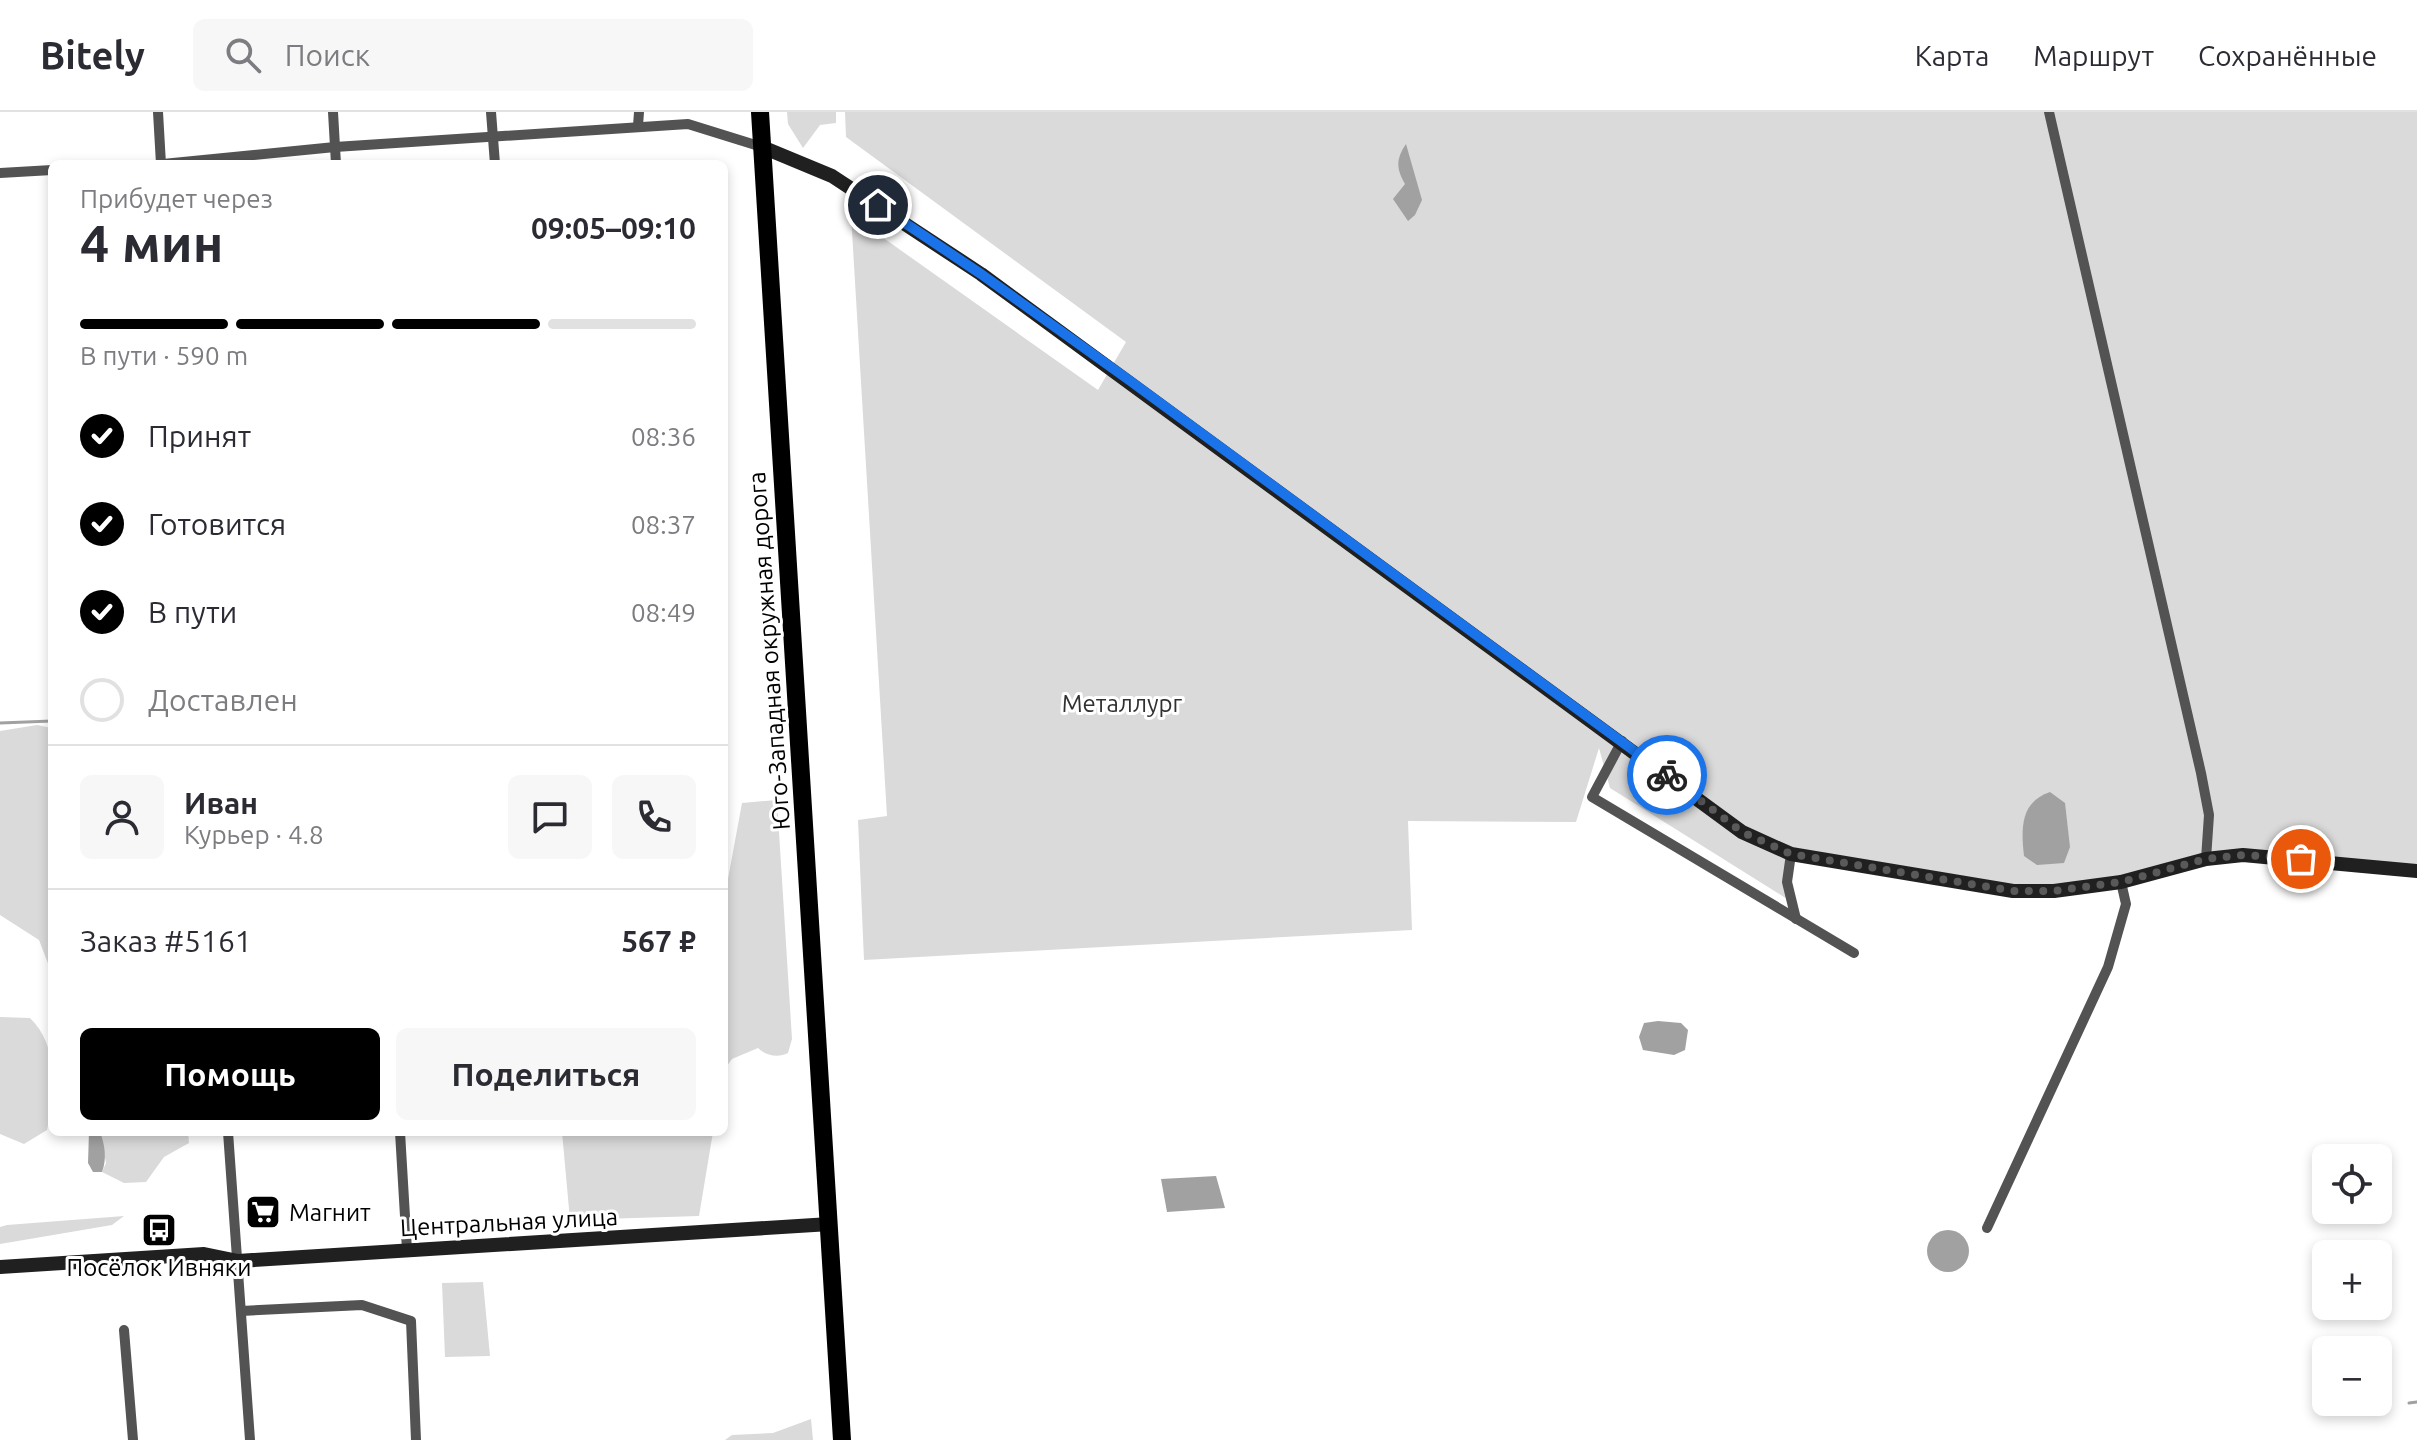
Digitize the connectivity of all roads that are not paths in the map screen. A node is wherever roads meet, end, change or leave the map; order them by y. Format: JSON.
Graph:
{"nodes":[{"id":1,"x":158,"y":112,"type":"edge"},
{"id":2,"x":333,"y":112,"type":"edge"},
{"id":3,"x":491,"y":112,"type":"edge"},
{"id":4,"x":639,"y":112,"type":"edge"},
{"id":5,"x":760,"y":112,"type":"edge"},
{"id":6,"x":2049,"y":112,"type":"edge"},
{"id":7,"x":638,"y":126,"type":"junction"},
{"id":8,"x":493,"y":139,"type":"junction"},
{"id":9,"x":335,"y":147,"type":"junction"},
{"id":10,"x":762,"y":147,"type":"junction"},
{"id":11,"x":162,"y":160,"type":"edge"},
{"id":12,"x":203,"y":160,"type":"edge"},
{"id":13,"x":336,"y":160,"type":"edge"},
{"id":14,"x":495,"y":160,"type":"edge"},
{"id":15,"x":48,"y":170,"type":"edge"},
{"id":16,"x":0,"y":173,"type":"edge"},
{"id":17,"x":1622,"y":741,"type":"junction"},
{"id":18,"x":1791,"y":854,"type":"junction"},
{"id":19,"x":2206,"y":859,"type":"junction"},
{"id":20,"x":2417,"y":871,"type":"edge"},
{"id":21,"x":2121,"y":882,"type":"junction"},
{"id":22,"x":1796,"y":919,"type":"junction"},
{"id":23,"x":1854,"y":953,"type":"dead end"},
{"id":24,"x":228,"y":1136,"type":"edge"},
{"id":25,"x":400,"y":1136,"type":"edge"},
{"id":26,"x":830,"y":1224,"type":"junction"},
{"id":27,"x":1987,"y":1228,"type":"dead end"},
{"id":28,"x":407,"y":1250,"type":"junction"},
{"id":29,"x":238,"y":1261,"type":"junction"},
{"id":30,"x":0,"y":1267,"type":"edge"},
{"id":31,"x":241,"y":1311,"type":"junction"},
{"id":32,"x":124,"y":1330,"type":"dead end"},
{"id":33,"x":133,"y":1440,"type":"edge"},
{"id":34,"x":250,"y":1440,"type":"edge"},
{"id":35,"x":416,"y":1440,"type":"edge"},
{"id":36,"x":842,"y":1440,"type":"edge"}],
"edges":[{"from":1,"to":11,"type":"street"},
{"from":2,"to":9,"type":"street"},
{"from":3,"to":8,"type":"street"},
{"from":4,"to":7,"type":"street"},
{"from":5,"to":10,"type":"highway","name":"Юго-Западная окружная дорога"},
{"from":6,"to":19,"type":"street"},
{"from":7,"to":8,"type":"street"},
{"from":7,"to":10,"type":"street"},
{"from":8,"to":9,"type":"street"},
{"from":8,"to":14,"type":"street"},
{"from":9,"to":12,"type":"street"},
{"from":9,"to":13,"type":"street"},
{"from":10,"to":17,"type":"street"},
{"from":10,"to":26,"type":"highway","name":"Юго-Западная окружная дорога"},
{"from":15,"to":16,"type":"street"},
{"from":17,"to":18,"type":"street"},
{"from":17,"to":22,"type":"street"},
{"from":18,"to":21,"type":"street"},
{"from":18,"to":22,"type":"street"},
{"from":19,"to":20,"type":"street"},
{"from":19,"to":21,"type":"street"},
{"from":21,"to":27,"type":"street"},
{"from":22,"to":23,"type":"street"},
{"from":24,"to":29,"type":"street"},
{"from":25,"to":28,"type":"street"},
{"from":26,"to":28,"type":"street","name":"Центральная улица"},
{"from":26,"to":36,"type":"highway"},
{"from":28,"to":29,"type":"street","name":"Центральная улица"},
{"from":29,"to":30,"type":"street","name":"Центральная улица"},
{"from":29,"to":31,"type":"street"},
{"from":31,"to":34,"type":"street"},
{"from":31,"to":35,"type":"street"},
{"from":32,"to":33,"type":"street"}]}
